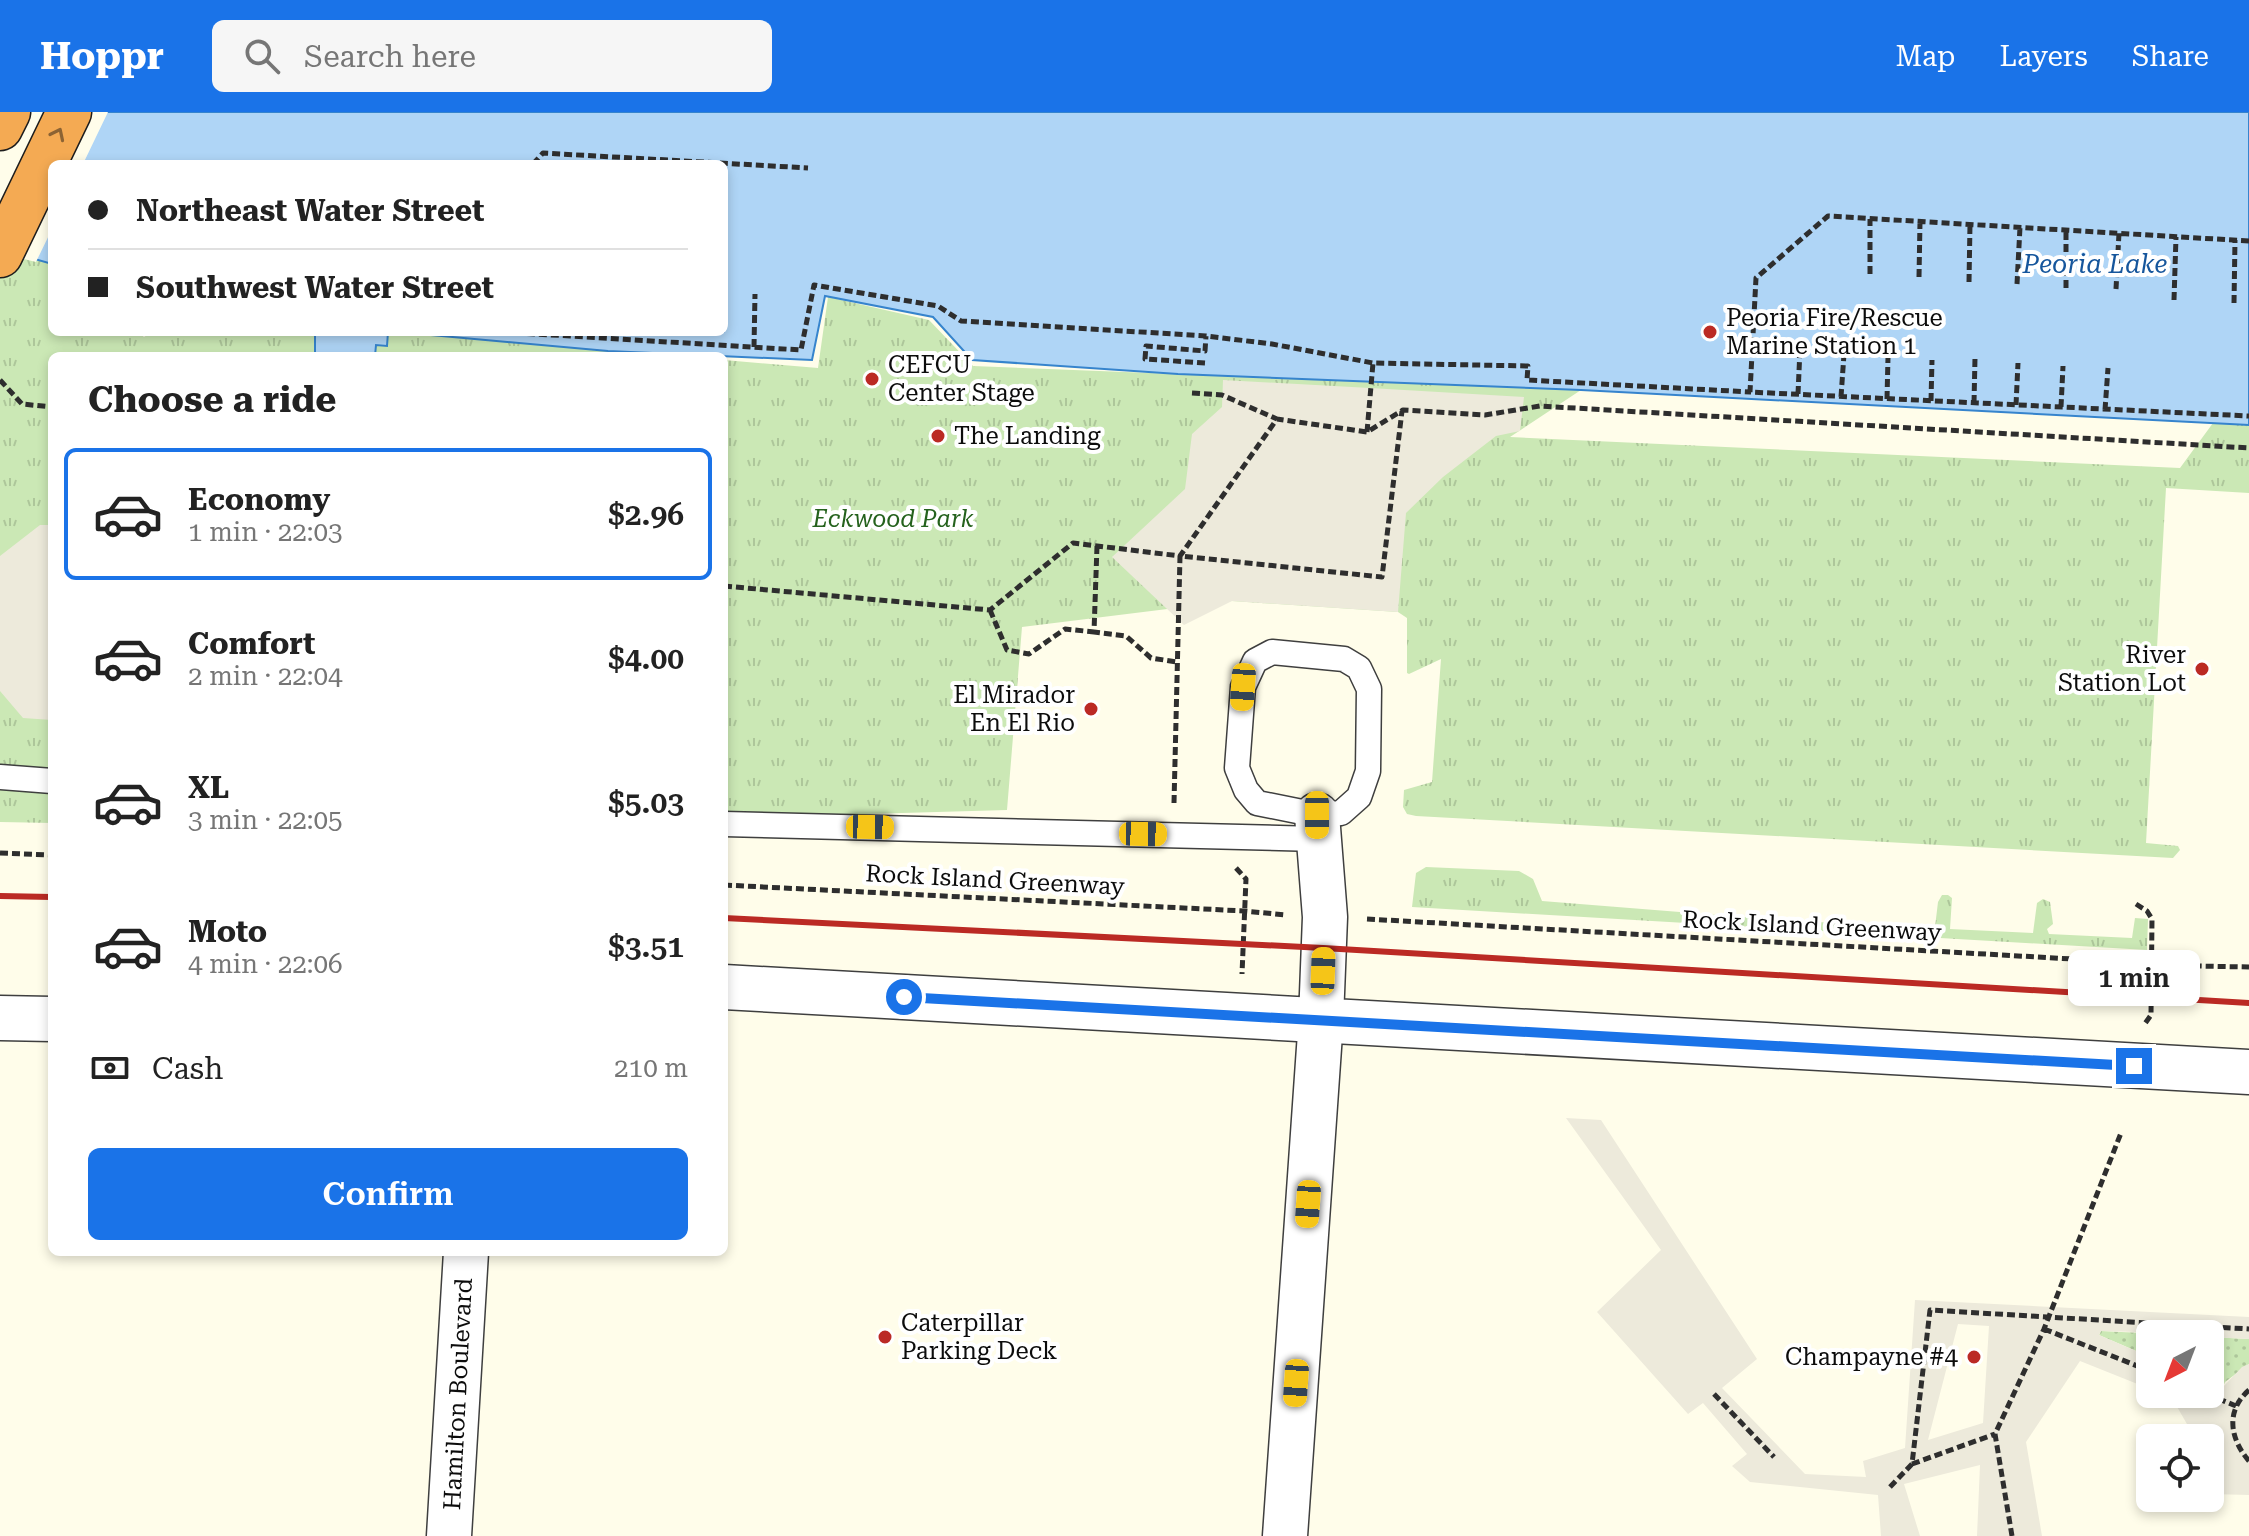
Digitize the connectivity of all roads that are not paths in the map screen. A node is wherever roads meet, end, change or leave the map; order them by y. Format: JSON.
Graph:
{"nodes":[{"id":1,"x":8,"y":112,"type":"edge"},
{"id":2,"x":69,"y":112,"type":"edge"},
{"id":3,"x":0,"y":128,"type":"edge"},
{"id":4,"x":0,"y":255,"type":"edge"},
{"id":5,"x":0,"y":777,"type":"edge"},
{"id":6,"x":48,"y":781,"type":"edge"},
{"id":7,"x":728,"y":824,"type":"edge"},
{"id":8,"x":1317,"y":827,"type":"junction"},
{"id":9,"x":728,"y":987,"type":"edge"},
{"id":10,"x":0,"y":1018,"type":"edge"},
{"id":11,"x":48,"y":1019,"type":"edge"},
{"id":12,"x":1321,"y":1019,"type":"junction"},
{"id":13,"x":2249,"y":1072,"type":"edge"},
{"id":14,"x":466,"y":1256,"type":"edge"},
{"id":15,"x":449,"y":1536,"type":"edge"},
{"id":16,"x":1285,"y":1536,"type":"edge"}],
"edges":[{"from":1,"to":3,"type":"highway"},
{"from":4,"to":2,"type":"highway","one_way":true},
{"from":5,"to":6,"type":"lane"},
{"from":7,"to":8,"type":"lane"},
{"from":8,"to":8,"type":"lane"},
{"from":8,"to":12,"type":"street"},
{"from":9,"to":12,"type":"street"},
{"from":10,"to":11,"type":"street"},
{"from":12,"to":13,"type":"street"},
{"from":12,"to":16,"type":"street"},
{"from":14,"to":15,"type":"street","name":"Hamilton Boulevard"}]}
